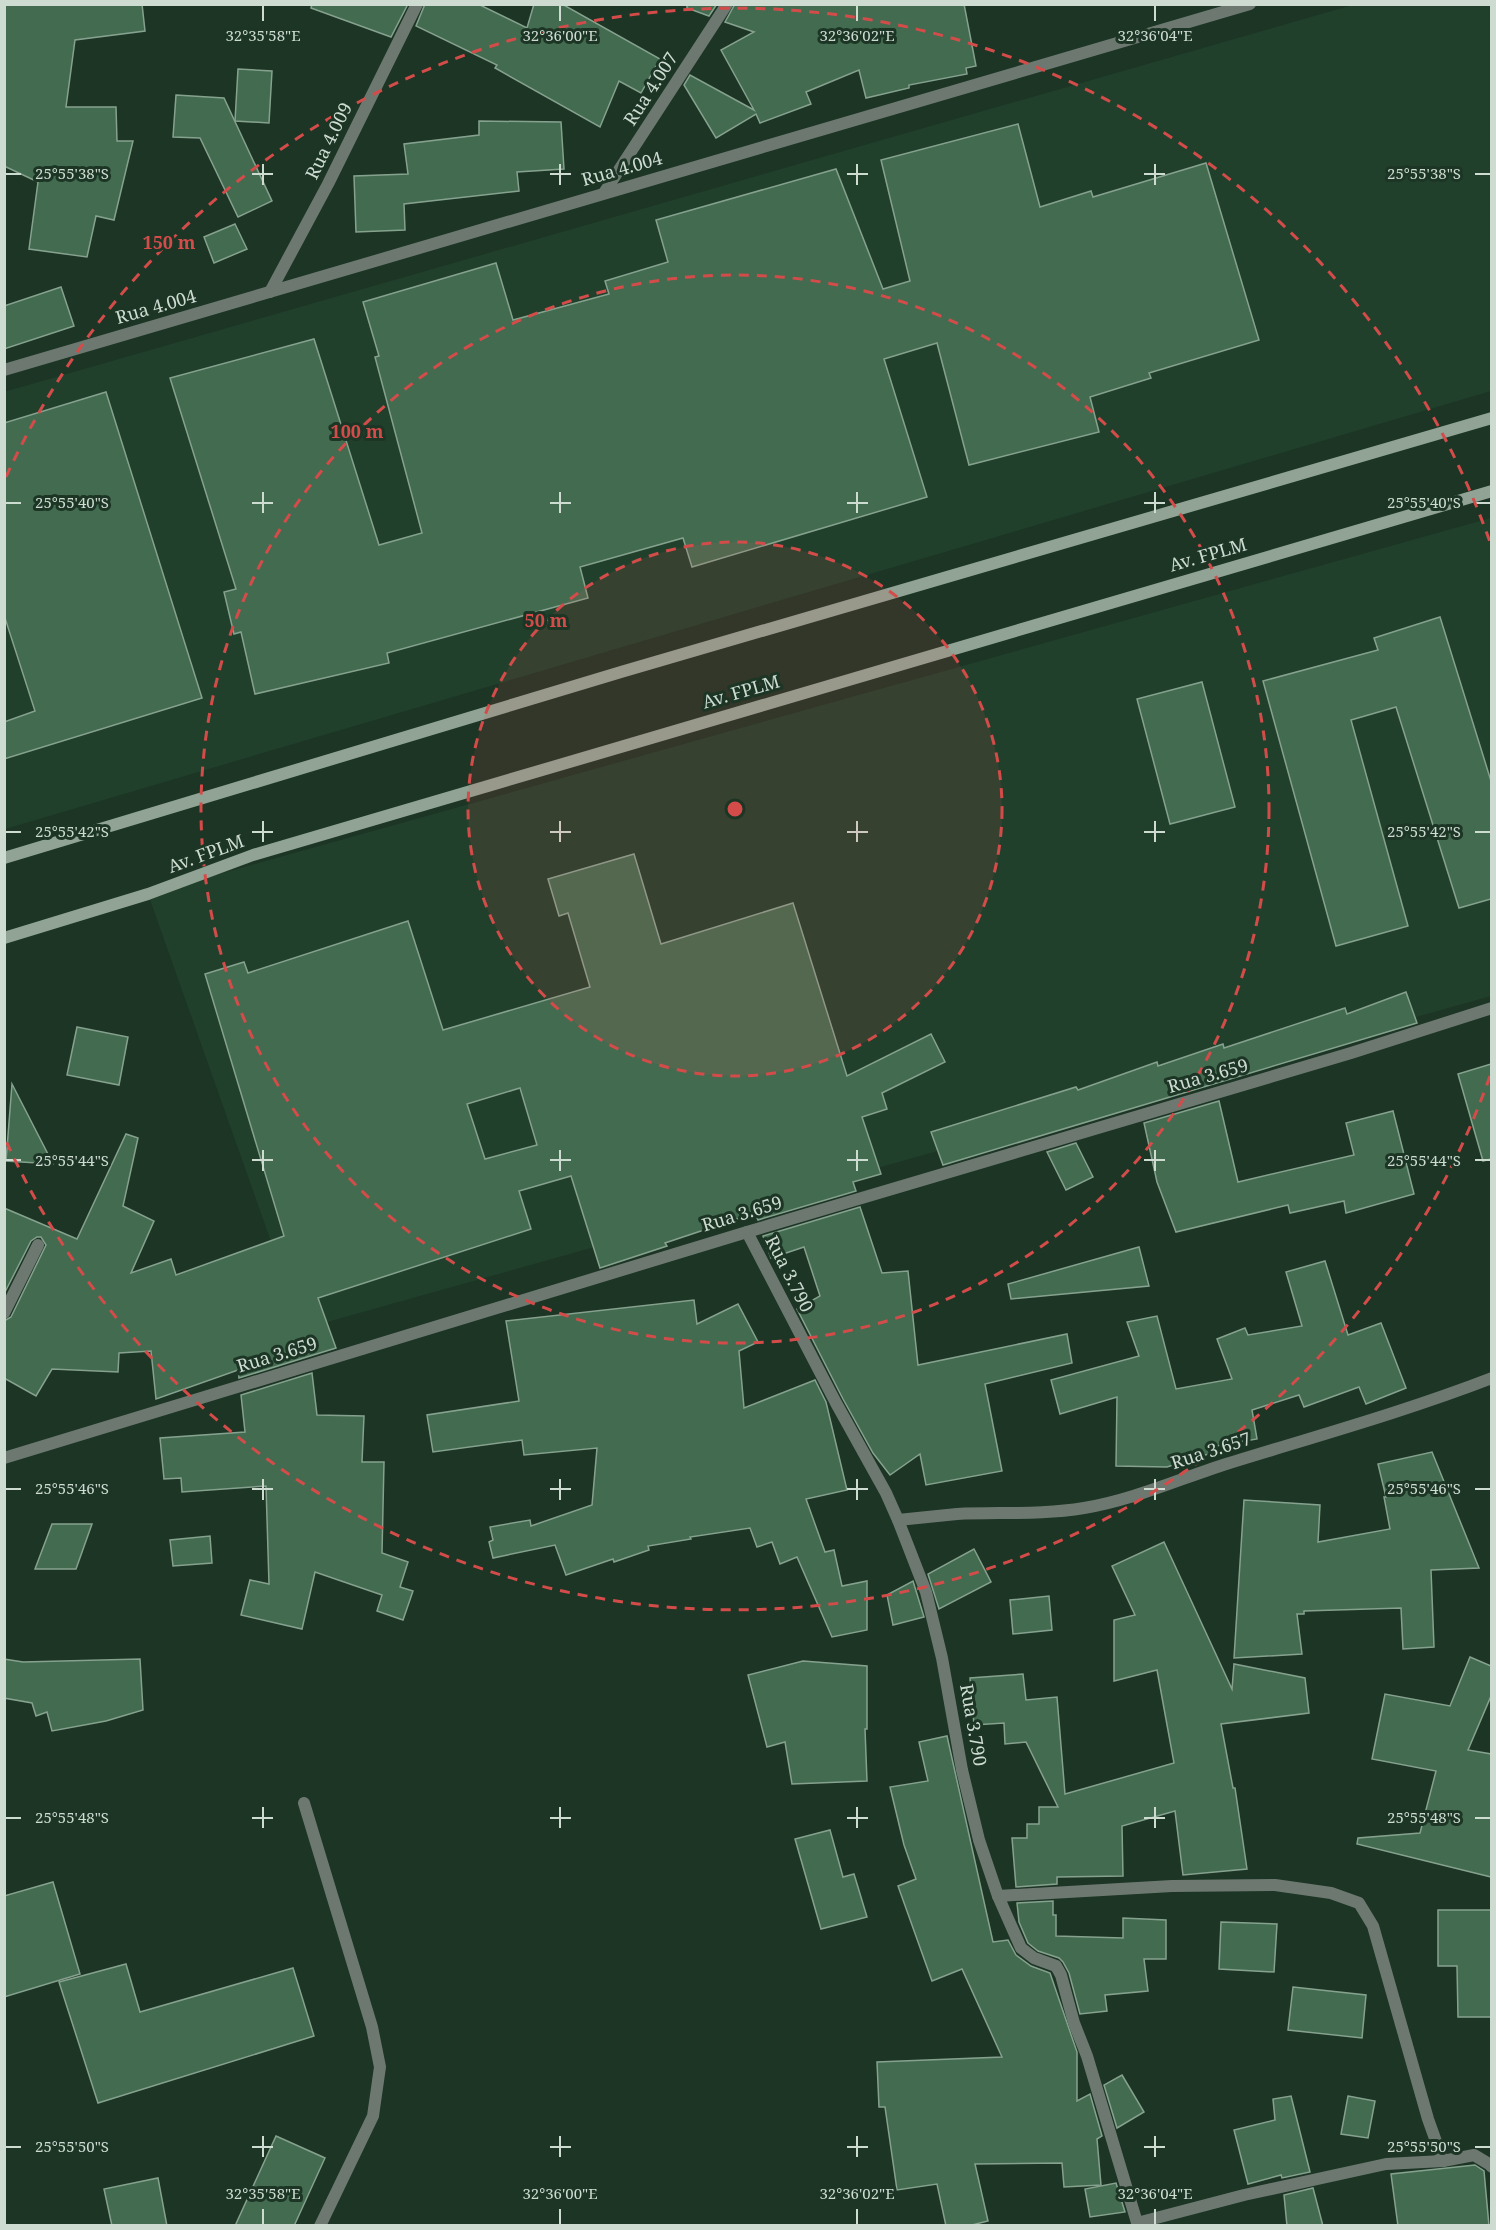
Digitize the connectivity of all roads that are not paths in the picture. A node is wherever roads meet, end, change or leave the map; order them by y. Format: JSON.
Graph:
{"nodes":[{"id":1,"x":417,"y":4,"type":"edge"},
{"id":2,"x":727,"y":4,"type":"edge"},
{"id":3,"x":1250,"y":4,"type":"edge"},
{"id":4,"x":604,"y":193,"type":"junction"},
{"id":5,"x":270,"y":292,"type":"junction"},
{"id":6,"x":4,"y":370,"type":"edge"},
{"id":7,"x":1491,"y":418,"type":"edge"},
{"id":8,"x":1491,"y":491,"type":"edge"},
{"id":9,"x":4,"y":858,"type":"edge"},
{"id":10,"x":4,"y":938,"type":"edge"},
{"id":11,"x":1491,"y":1008,"type":"edge"},
{"id":12,"x":747,"y":1232,"type":"junction"},
{"id":13,"x":38,"y":1245,"type":"dead end"},
{"id":14,"x":4,"y":1312,"type":"edge"},
{"id":15,"x":1491,"y":1378,"type":"edge"},
{"id":16,"x":4,"y":1458,"type":"edge"},
{"id":17,"x":898,"y":1520,"type":"junction"},
{"id":18,"x":304,"y":1803,"type":"dead end"},
{"id":19,"x":998,"y":1896,"type":"junction"},
{"id":20,"x":1443,"y":2161,"type":"junction"},
{"id":21,"x":1491,"y":2167,"type":"edge"},
{"id":22,"x":1138,"y":2224,"type":"edge"},
{"id":23,"x":320,"y":2226,"type":"edge"}],
"edges":[{"from":1,"to":5,"type":"street","name":"Rua 4.009"},
{"from":2,"to":4,"type":"street","name":"Rua 4.007"},
{"from":3,"to":4,"type":"street","name":"Rua 4.004"},
{"from":4,"to":5,"type":"street","name":"Rua 4.004"},
{"from":5,"to":6,"type":"street","name":"Rua 4.004"},
{"from":7,"to":9,"type":"main road"},
{"from":8,"to":10,"type":"main road","name":"Av. FPLM"},
{"from":11,"to":12,"type":"street","name":"Rua 3.659"},
{"from":12,"to":16,"type":"street","name":"Rua 3.659"},
{"from":12,"to":17,"type":"street","name":"Rua 3.790"},
{"from":13,"to":14,"type":"street"},
{"from":15,"to":17,"type":"street","name":"Rua 3.657"},
{"from":17,"to":19,"type":"street","name":"Rua 3.790"},
{"from":18,"to":23,"type":"street"},
{"from":19,"to":20,"type":"street"},
{"from":19,"to":22,"type":"street","name":"Rua 3.790"},
{"from":20,"to":21,"type":"street"},
{"from":20,"to":22,"type":"street"}]}
